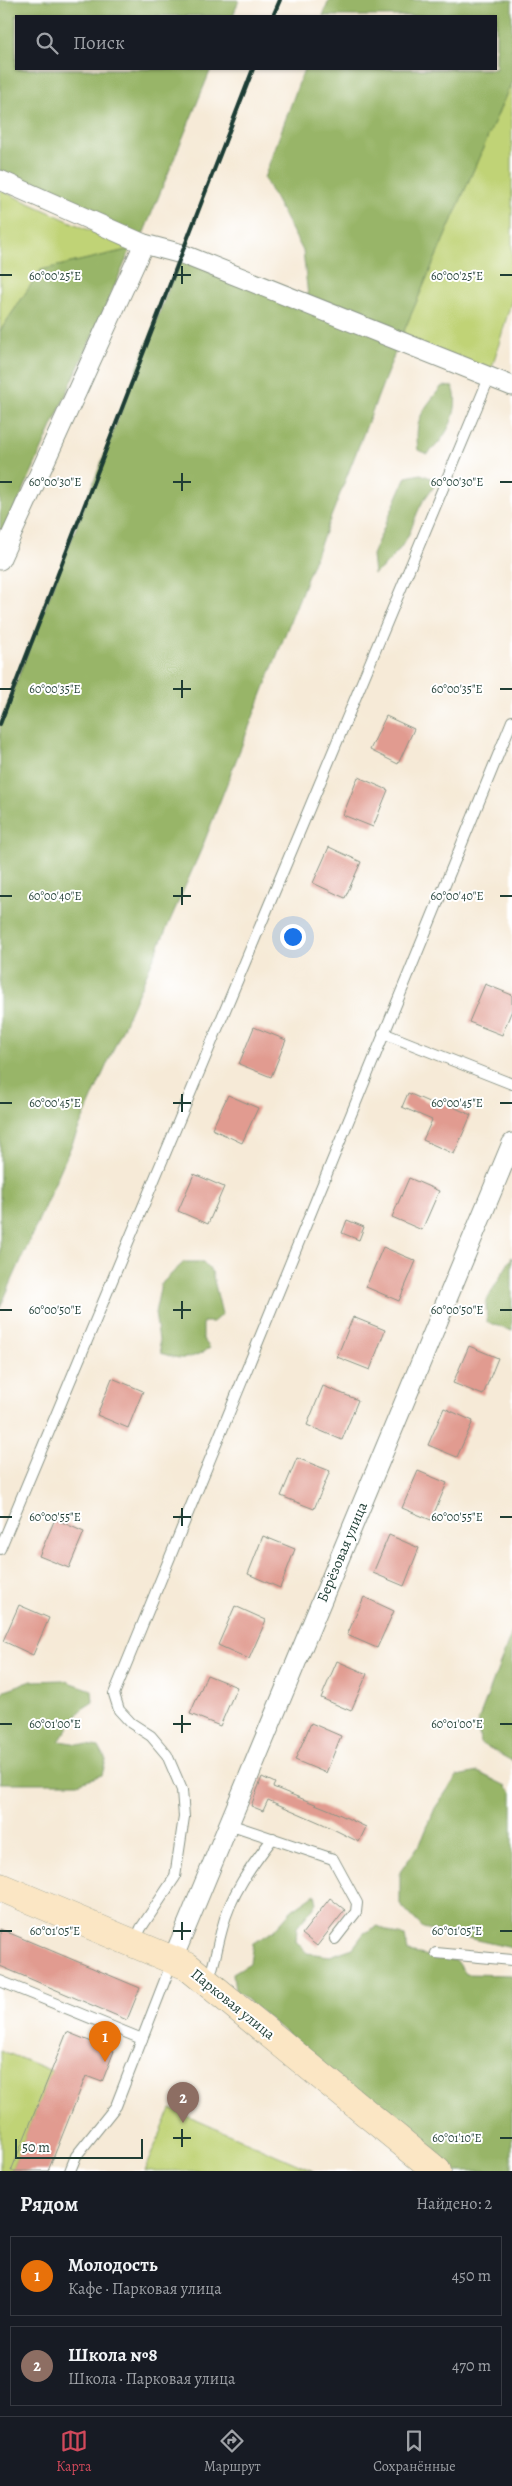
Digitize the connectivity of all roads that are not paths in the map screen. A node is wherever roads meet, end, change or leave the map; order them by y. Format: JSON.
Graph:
{"nodes":[{"id":1,"x":0,"y":180,"type":"edge"},
{"id":2,"x":144,"y":244,"type":"junction"},
{"id":3,"x":489,"y":378,"type":"junction"},
{"id":4,"x":512,"y":386,"type":"edge"},
{"id":5,"x":0,"y":560,"type":"edge"},
{"id":6,"x":512,"y":721,"type":"edge"},
{"id":7,"x":384,"y":1033,"type":"junction"},
{"id":8,"x":512,"y":1084,"type":"edge"},
{"id":9,"x":512,"y":1143,"type":"edge"},
{"id":10,"x":0,"y":1549,"type":"edge"},
{"id":11,"x":230,"y":1824,"type":"junction"},
{"id":12,"x":273,"y":1838,"type":"junction"},
{"id":13,"x":0,"y":1887,"type":"edge"},
{"id":14,"x":335,"y":1939,"type":"dead end"},
{"id":15,"x":134,"y":1944,"type":"junction"},
{"id":16,"x":436,"y":1952,"type":"dead end"},
{"id":17,"x":512,"y":1960,"type":"edge"},
{"id":18,"x":172,"y":1961,"type":"junction"},
{"id":19,"x":0,"y":1981,"type":"edge"},
{"id":20,"x":207,"y":1983,"type":"junction"},
{"id":21,"x":142,"y":2039,"type":"junction"},
{"id":22,"x":70,"y":2171,"type":"edge"},
{"id":23,"x":437,"y":2171,"type":"edge"}],
"edges":[{"from":1,"to":2,"type":"street"},
{"from":2,"to":3,"type":"street"},
{"from":2,"to":5,"type":"street"},
{"from":3,"to":4,"type":"street"},
{"from":3,"to":10,"type":"lane"},
{"from":6,"to":7,"type":"lane"},
{"from":7,"to":8,"type":"lane"},
{"from":7,"to":15,"type":"lane"},
{"from":9,"to":11,"type":"street","name":"Берёзовая улица"},
{"from":11,"to":12,"type":"lane"},
{"from":11,"to":18,"type":"street","name":"Берёзовая улица"},
{"from":12,"to":14,"type":"lane"},
{"from":12,"to":20,"type":"lane"},
{"from":13,"to":15,"type":"street","name":"Парковая улица"},
{"from":15,"to":18,"type":"street","name":"Парковая улица"},
{"from":16,"to":17,"type":"lane"},
{"from":18,"to":20,"type":"street","name":"Парковая улица"},
{"from":18,"to":21,"type":"lane"},
{"from":19,"to":21,"type":"lane"},
{"from":20,"to":23,"type":"street","name":"Парковая улица"},
{"from":21,"to":22,"type":"lane"}]}
